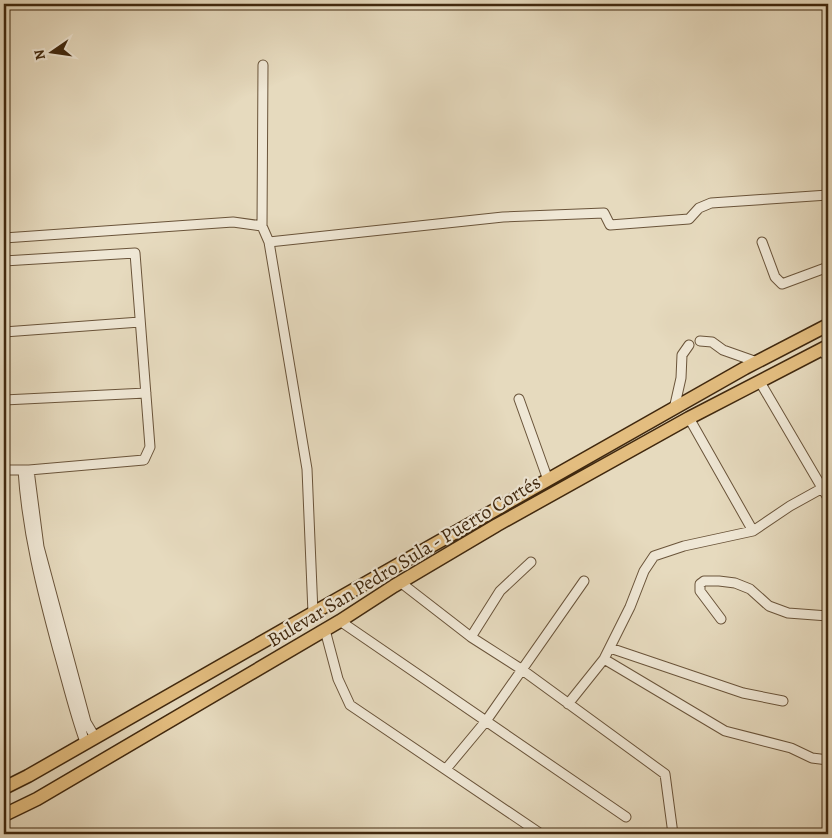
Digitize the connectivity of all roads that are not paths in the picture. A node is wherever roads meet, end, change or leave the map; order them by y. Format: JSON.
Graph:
{"nodes":[{"id":1,"x":263,"y":65,"type":"dead end"},
{"id":2,"x":828,"y":195,"type":"edge"},
{"id":3,"x":262,"y":226,"type":"junction"},
{"id":4,"x":4,"y":238,"type":"edge"},
{"id":5,"x":269,"y":242,"type":"junction"},
{"id":6,"x":762,"y":242,"type":"dead end"},
{"id":7,"x":4,"y":261,"type":"edge"},
{"id":8,"x":828,"y":267,"type":"edge"},
{"id":9,"x":140,"y":322,"type":"junction"},
{"id":10,"x":828,"y":326,"type":"edge"},
{"id":11,"x":4,"y":332,"type":"edge"},
{"id":12,"x":803,"y":338,"type":"junction"},
{"id":13,"x":700,"y":341,"type":"dead end"},
{"id":14,"x":689,"y":345,"type":"dead end"},
{"id":15,"x":826,"y":351,"type":"edge"},
{"id":16,"x":771,"y":355,"type":"junction"},
{"id":17,"x":757,"y":362,"type":"junction"},
{"id":18,"x":796,"y":362,"type":"junction"},
{"id":19,"x":760,"y":382,"type":"junction"},
{"id":20,"x":146,"y":393,"type":"junction"},
{"id":21,"x":519,"y":399,"type":"dead end"},
{"id":22,"x":4,"y":400,"type":"edge"},
{"id":23,"x":674,"y":409,"type":"junction"},
{"id":24,"x":689,"y":418,"type":"junction"},
{"id":25,"x":4,"y":470,"type":"edge"},
{"id":26,"x":26,"y":470,"type":"junction"},
{"id":27,"x":548,"y":480,"type":"junction"},
{"id":28,"x":825,"y":487,"type":"edge"},
{"id":29,"x":828,"y":498,"type":"edge"},
{"id":30,"x":753,"y":531,"type":"junction"},
{"id":31,"x":531,"y":562,"type":"dead end"},
{"id":32,"x":584,"y":581,"type":"dead end"},
{"id":33,"x":400,"y":582,"type":"junction"},
{"id":34,"x":313,"y":612,"type":"junction"},
{"id":35,"x":828,"y":616,"type":"edge"},
{"id":36,"x":721,"y":619,"type":"dead end"},
{"id":37,"x":340,"y":621,"type":"junction"},
{"id":38,"x":325,"y":630,"type":"junction"},
{"id":39,"x":471,"y":637,"type":"junction"},
{"id":40,"x":610,"y":648,"type":"junction"},
{"id":41,"x":604,"y":659,"type":"junction"},
{"id":42,"x":521,"y":669,"type":"junction"},
{"id":43,"x":783,"y":701,"type":"dead end"},
{"id":44,"x":568,"y":704,"type":"junction"},
{"id":45,"x":486,"y":721,"type":"junction"},
{"id":46,"x":90,"y":740,"type":"junction"},
{"id":47,"x":828,"y":760,"type":"edge"},
{"id":48,"x":446,"y":769,"type":"junction"},
{"id":49,"x":4,"y":788,"type":"edge"},
{"id":50,"x":4,"y":815,"type":"edge"},
{"id":51,"x":626,"y":817,"type":"dead end"},
{"id":52,"x":541,"y":834,"type":"edge"},
{"id":53,"x":673,"y":834,"type":"edge"}],
"edges":[{"from":1,"to":3,"type":"street"},
{"from":2,"to":5,"type":"street"},
{"from":3,"to":4,"type":"street"},
{"from":3,"to":5,"type":"street"},
{"from":5,"to":34,"type":"street"},
{"from":6,"to":8,"type":"street"},
{"from":7,"to":9,"type":"street"},
{"from":9,"to":11,"type":"street"},
{"from":9,"to":20,"type":"street"},
{"from":10,"to":12,"type":"highway","name":"Bulevar San Pedro Sula - Puerto Cortés"},
{"from":12,"to":16,"type":"highway","name":"Bulevar San Pedro Sula - Puerto Cortés"},
{"from":12,"to":18,"type":"highway"},
{"from":13,"to":17,"type":"street"},
{"from":14,"to":23,"type":"street"},
{"from":15,"to":18,"type":"highway","name":"Bulevar San Pedro Sula - Puerto Cortés"},
{"from":16,"to":17,"type":"highway","name":"Bulevar San Pedro Sula - Puerto Cortés"},
{"from":16,"to":19,"type":"highway"},
{"from":17,"to":23,"type":"highway","name":"Bulevar San Pedro Sula - Puerto Cortés"},
{"from":18,"to":19,"type":"highway","name":"Bulevar San Pedro Sula - Puerto Cortés"},
{"from":19,"to":24,"type":"highway","name":"Bulevar San Pedro Sula - Puerto Cortés"},
{"from":19,"to":28,"type":"street"},
{"from":20,"to":22,"type":"street"},
{"from":20,"to":26,"type":"street"},
{"from":21,"to":27,"type":"street"},
{"from":23,"to":27,"type":"highway","name":"Bulevar San Pedro Sula - Puerto Cortés"},
{"from":24,"to":30,"type":"street"},
{"from":24,"to":33,"type":"highway","name":"Bulevar San Pedro Sula - Puerto Cortés"},
{"from":25,"to":26,"type":"street"},
{"from":26,"to":46,"type":"street"},
{"from":27,"to":34,"type":"highway","name":"Bulevar San Pedro Sula - Puerto Cortés"},
{"from":28,"to":29,"type":"street"},
{"from":28,"to":30,"type":"street"},
{"from":30,"to":40,"type":"street"},
{"from":31,"to":39,"type":"street"},
{"from":32,"to":42,"type":"street"},
{"from":33,"to":37,"type":"highway","name":"Bulevar San Pedro Sula - Puerto Cortés"},
{"from":33,"to":39,"type":"street"},
{"from":34,"to":46,"type":"highway","name":"Bulevar San Pedro Sula - Puerto Cortés"},
{"from":35,"to":36,"type":"street"},
{"from":37,"to":38,"type":"highway","name":"Bulevar San Pedro Sula - Puerto Cortés"},
{"from":37,"to":45,"type":"street"},
{"from":38,"to":48,"type":"street"},
{"from":38,"to":50,"type":"highway","name":"Bulevar San Pedro Sula - Puerto Cortés"},
{"from":39,"to":42,"type":"street"},
{"from":40,"to":41,"type":"street"},
{"from":40,"to":43,"type":"street"},
{"from":41,"to":44,"type":"street"},
{"from":41,"to":47,"type":"street"},
{"from":42,"to":44,"type":"street"},
{"from":42,"to":45,"type":"street"},
{"from":44,"to":53,"type":"street"},
{"from":45,"to":48,"type":"street"},
{"from":45,"to":51,"type":"street"},
{"from":46,"to":49,"type":"highway","name":"Bulevar San Pedro Sula - Puerto Cortés"},
{"from":48,"to":52,"type":"street"}]}
